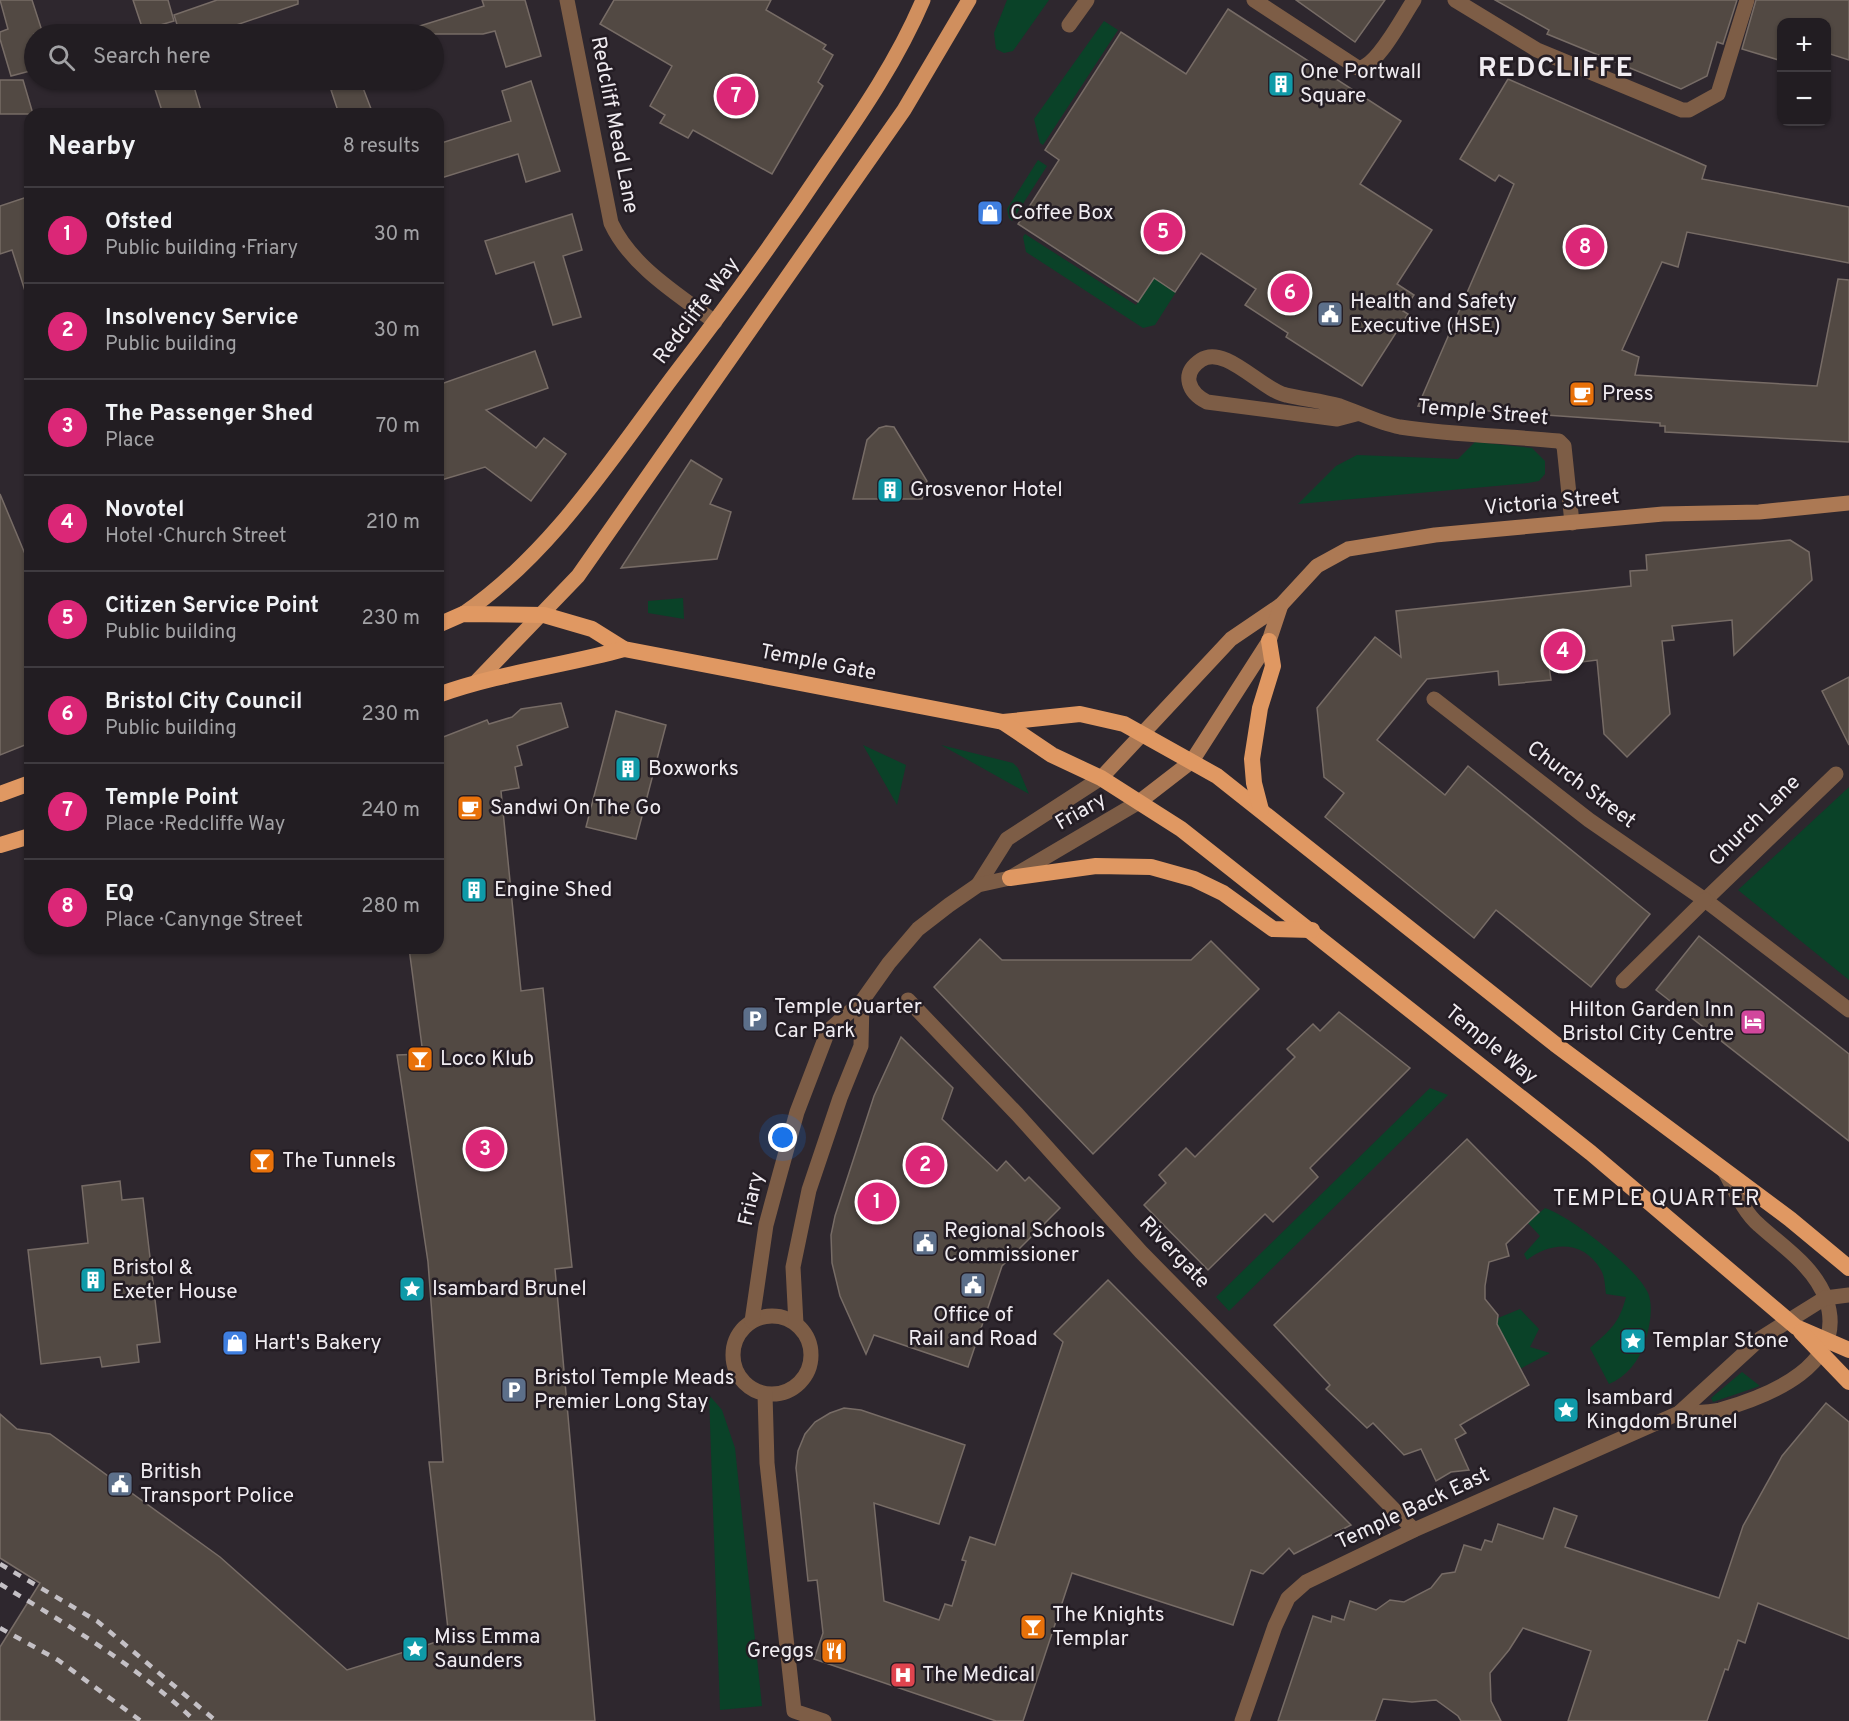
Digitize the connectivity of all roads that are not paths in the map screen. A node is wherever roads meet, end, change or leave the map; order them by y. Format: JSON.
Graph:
{"nodes":[{"id":1,"x":567,"y":0,"type":"edge"},
{"id":2,"x":923,"y":0,"type":"edge"},
{"id":3,"x":969,"y":0,"type":"edge"},
{"id":4,"x":1087,"y":0,"type":"edge"},
{"id":5,"x":1254,"y":0,"type":"edge"},
{"id":6,"x":1414,"y":0,"type":"edge"},
{"id":7,"x":1455,"y":0,"type":"edge"},
{"id":8,"x":1747,"y":0,"type":"edge"},
{"id":9,"x":1069,"y":25,"type":"dead end"},
{"id":10,"x":715,"y":322,"type":"junction"},
{"id":11,"x":1356,"y":414,"type":"junction"},
{"id":12,"x":1849,"y":503,"type":"edge"},
{"id":13,"x":1572,"y":523,"type":"junction"},
{"id":14,"x":1281,"y":605,"type":"junction"},
{"id":15,"x":463,"y":614,"type":"junction"},
{"id":16,"x":544,"y":615,"type":"junction"},
{"id":17,"x":444,"y":622,"type":"edge"},
{"id":18,"x":1269,"y":641,"type":"junction"},
{"id":19,"x":624,"y":649,"type":"junction"},
{"id":20,"x":477,"y":681,"type":"junction"},
{"id":21,"x":444,"y":693,"type":"edge"},
{"id":22,"x":1434,"y":699,"type":"dead end"},
{"id":23,"x":1003,"y":722,"type":"junction"},
{"id":24,"x":1144,"y":734,"type":"junction"},
{"id":25,"x":1192,"y":761,"type":"junction"},
{"id":26,"x":1836,"y":774,"type":"dead end"},
{"id":27,"x":1101,"y":778,"type":"junction"},
{"id":28,"x":24,"y":785,"type":"edge"},
{"id":29,"x":0,"y":794,"type":"edge"},
{"id":30,"x":1139,"y":802,"type":"junction"},
{"id":31,"x":1261,"y":810,"type":"junction"},
{"id":32,"x":24,"y":838,"type":"edge"},
{"id":33,"x":0,"y":845,"type":"edge"},
{"id":34,"x":1010,"y":878,"type":"junction"},
{"id":35,"x":978,"y":885,"type":"junction"},
{"id":36,"x":1705,"y":900,"type":"junction"},
{"id":37,"x":1312,"y":930,"type":"junction"},
{"id":38,"x":1623,"y":981,"type":"dead end"},
{"id":39,"x":908,"y":1000,"type":"dead end"},
{"id":40,"x":862,"y":1001,"type":"junction"},
{"id":41,"x":1849,"y":1010,"type":"edge"},
{"id":42,"x":1725,"y":1172,"type":"junction"},
{"id":43,"x":1849,"y":1268,"type":"edge"},
{"id":44,"x":1849,"y":1296,"type":"edge"},
{"id":45,"x":1826,"y":1299,"type":"junction"},
{"id":46,"x":752,"y":1321,"type":"junction"},
{"id":47,"x":1792,"y":1323,"type":"junction"},
{"id":48,"x":796,"y":1324,"type":"junction"},
{"id":49,"x":1823,"y":1347,"type":"junction"},
{"id":50,"x":1849,"y":1350,"type":"edge"},
{"id":51,"x":1849,"y":1382,"type":"edge"},
{"id":52,"x":765,"y":1395,"type":"junction"},
{"id":53,"x":1679,"y":1413,"type":"junction"},
{"id":54,"x":1414,"y":1530,"type":"junction"},
{"id":55,"x":824,"y":1721,"type":"edge"},
{"id":56,"x":1242,"y":1721,"type":"edge"}],
"edges":[{"from":1,"to":10,"type":"street","name":"Redcliff Mead Lane"},
{"from":2,"to":10,"type":"main road","name":"Redcliffe Way"},
{"from":3,"to":16,"type":"main road"},
{"from":4,"to":9,"type":"street"},
{"from":5,"to":6,"type":"street"},
{"from":7,"to":8,"type":"street"},
{"from":10,"to":15,"type":"main road","name":"Redcliffe Way"},
{"from":11,"to":11,"type":"street","name":"Temple Street"},
{"from":11,"to":13,"type":"street","name":"Temple Street"},
{"from":12,"to":13,"type":"main road","name":"Victoria Street"},
{"from":13,"to":14,"type":"main road","name":"Victoria Street"},
{"from":14,"to":18,"type":"main road","name":"Victoria Street"},
{"from":14,"to":24,"type":"main road","name":"Victoria Street"},
{"from":15,"to":16,"type":"highway","name":"Temple Gate"},
{"from":15,"to":17,"type":"highway"},
{"from":16,"to":19,"type":"highway","name":"Temple Gate"},
{"from":16,"to":20,"type":"main road"},
{"from":18,"to":25,"type":"main road","name":"Victoria Street"},
{"from":18,"to":31,"type":"highway"},
{"from":19,"to":20,"type":"highway","name":"Temple Gate"},
{"from":19,"to":23,"type":"highway","name":"Temple Gate"},
{"from":20,"to":21,"type":"highway","name":"Temple Gate"},
{"from":22,"to":36,"type":"street","name":"Church Street"},
{"from":23,"to":24,"type":"highway","name":"Temple Gate"},
{"from":23,"to":27,"type":"highway","name":"Temple Gate"},
{"from":24,"to":25,"type":"highway","name":"Temple Way"},
{"from":24,"to":27,"type":"main road","name":"Victoria Street"},
{"from":25,"to":30,"type":"main road","name":"Victoria Street"},
{"from":25,"to":31,"type":"highway","name":"Temple Way"},
{"from":26,"to":36,"type":"street","name":"Church Lane"},
{"from":27,"to":30,"type":"highway","name":"Temple Way"},
{"from":27,"to":35,"type":"street","name":"Friary"},
{"from":28,"to":29,"type":"highway"},
{"from":30,"to":34,"type":"street","name":"Friary"},
{"from":30,"to":37,"type":"highway","name":"Temple Way"},
{"from":31,"to":42,"type":"highway","name":"Temple Way"},
{"from":32,"to":33,"type":"highway"},
{"from":34,"to":35,"type":"street","name":"Friary"},
{"from":34,"to":37,"type":"highway"},
{"from":35,"to":40,"type":"street","name":"Friary"},
{"from":36,"to":38,"type":"street","name":"Church Lane"},
{"from":36,"to":41,"type":"street","name":"Church Street"},
{"from":37,"to":47,"type":"highway","name":"Temple Way"},
{"from":39,"to":54,"type":"street","name":"Rivergate"},
{"from":40,"to":46,"type":"street","name":"Friary"},
{"from":40,"to":48,"type":"street"},
{"from":42,"to":43,"type":"highway","name":"Temple Way"},
{"from":42,"to":45,"type":"street"},
{"from":44,"to":45,"type":"street"},
{"from":45,"to":47,"type":"street","name":"Temple Back East"},
{"from":45,"to":49,"type":"street"},
{"from":46,"to":48,"type":"street"},
{"from":46,"to":52,"type":"street","name":"Friary"},
{"from":47,"to":49,"type":"highway","name":"Temple Way"},
{"from":47,"to":53,"type":"street","name":"Temple Back East"},
{"from":48,"to":52,"type":"street"},
{"from":49,"to":50,"type":"highway","name":"Temple Way"},
{"from":49,"to":51,"type":"highway"},
{"from":49,"to":53,"type":"street","name":"Temple Back East"},
{"from":52,"to":55,"type":"street"},
{"from":53,"to":54,"type":"street","name":"Temple Back East"},
{"from":54,"to":56,"type":"street","name":"Temple Back East"}]}
